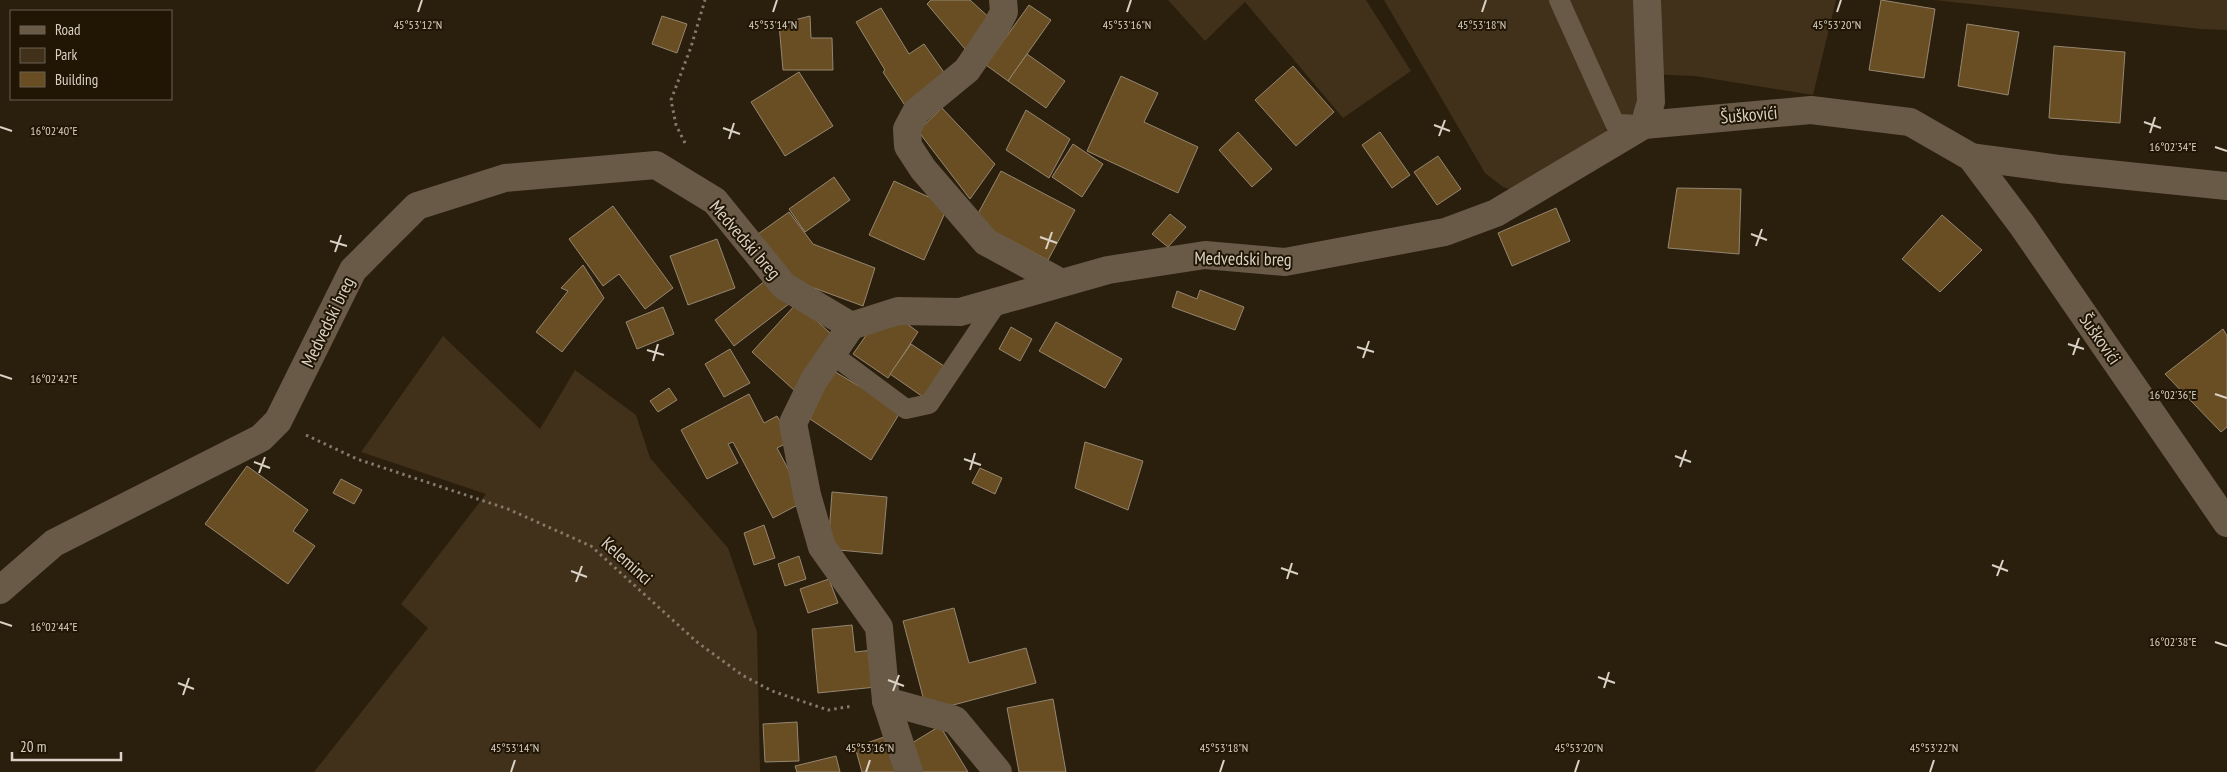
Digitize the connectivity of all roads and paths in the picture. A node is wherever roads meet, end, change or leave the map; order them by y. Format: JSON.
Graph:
{"nodes":[{"id":1,"x":705,"y":0,"type":"edge"},
{"id":2,"x":1003,"y":0,"type":"edge"},
{"id":3,"x":1559,"y":0,"type":"edge"},
{"id":4,"x":1647,"y":0,"type":"edge"},
{"id":5,"x":1644,"y":125,"type":"junction"},
{"id":6,"x":689,"y":150,"type":"dead end"},
{"id":7,"x":1971,"y":157,"type":"junction"},
{"id":8,"x":2227,"y":186,"type":"edge"},
{"id":9,"x":1060,"y":282,"type":"junction"},
{"id":10,"x":999,"y":300,"type":"junction"},
{"id":11,"x":852,"y":326,"type":"junction"},
{"id":12,"x":832,"y":354,"type":"junction"},
{"id":13,"x":278,"y":422,"type":"junction"},
{"id":14,"x":2227,"y":523,"type":"edge"},
{"id":15,"x":0,"y":590,"type":"edge"},
{"id":16,"x":886,"y":701,"type":"junction"},
{"id":17,"x":909,"y":772,"type":"edge"},
{"id":18,"x":998,"y":772,"type":"edge"}],
"edges":[{"from":1,"to":6,"type":"path"},
{"from":2,"to":9,"type":"street"},
{"from":3,"to":5,"type":"lane"},
{"from":4,"to":5,"type":"street"},
{"from":5,"to":7,"type":"street","name":"Šuškovići"},
{"from":5,"to":9,"type":"street","name":"Medvedski breg"},
{"from":7,"to":8,"type":"street","name":"Šuškovići"},
{"from":7,"to":14,"type":"street","name":"Šuškovići"},
{"from":9,"to":10,"type":"street","name":"Medvedski breg"},
{"from":10,"to":11,"type":"street","name":"Medvedski breg"},
{"from":10,"to":12,"type":"lane"},
{"from":11,"to":12,"type":"street"},
{"from":11,"to":13,"type":"street","name":"Medvedski breg"},
{"from":12,"to":16,"type":"street"},
{"from":13,"to":15,"type":"street","name":"Medvedski breg"},
{"from":13,"to":16,"type":"path","name":"Keleminci"},
{"from":16,"to":17,"type":"street"},
{"from":16,"to":18,"type":"street"}]}
